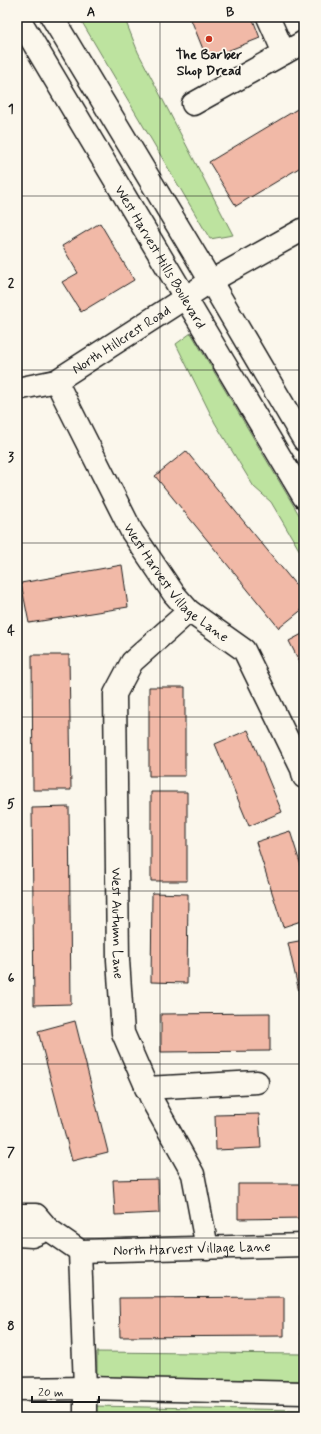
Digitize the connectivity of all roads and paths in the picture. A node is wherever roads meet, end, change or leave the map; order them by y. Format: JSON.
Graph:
{"nodes":[{"id":1,"x":18,"y":17,"type":"edge"},
{"id":2,"x":52,"y":17,"type":"edge"},
{"id":3,"x":268,"y":17,"type":"edge"},
{"id":4,"x":304,"y":42,"type":"edge"},
{"id":5,"x":284,"y":53,"type":"junction"},
{"id":6,"x":193,"y":104,"type":"dead end"},
{"id":7,"x":304,"y":229,"type":"edge"},
{"id":8,"x":211,"y":281,"type":"junction"},
{"id":9,"x":186,"y":296,"type":"junction"},
{"id":10,"x":56,"y":381,"type":"junction"},
{"id":11,"x":17,"y":389,"type":"edge"},
{"id":12,"x":304,"y":440,"type":"edge"},
{"id":13,"x":304,"y":497,"type":"edge"},
{"id":14,"x":189,"y":611,"type":"junction"},
{"id":15,"x":304,"y":777,"type":"edge"},
{"id":16,"x":257,"y":1082,"type":"dead end"},
{"id":17,"x":146,"y":1088,"type":"junction"},
{"id":18,"x":17,"y":1215,"type":"edge"},
{"id":19,"x":48,"y":1229,"type":"junction"},
{"id":20,"x":17,"y":1235,"type":"edge"},
{"id":21,"x":304,"y":1245,"type":"edge"},
{"id":22,"x":207,"y":1248,"type":"junction"},
{"id":23,"x":80,"y":1250,"type":"junction"},
{"id":24,"x":85,"y":1388,"type":"junction"},
{"id":25,"x":17,"y":1389,"type":"edge"},
{"id":26,"x":304,"y":1393,"type":"edge"},
{"id":27,"x":85,"y":1417,"type":"edge"}],
"edges":[{"from":1,"to":9,"type":"street","name":"West Harvest Hills Boulevard"},
{"from":2,"to":8,"type":"street","name":"West Harvest Hills Boulevard"},
{"from":3,"to":5,"type":"street"},
{"from":4,"to":5,"type":"street"},
{"from":5,"to":6,"type":"street"},
{"from":7,"to":8,"type":"street","name":"North Hillcrest Road"},
{"from":8,"to":9,"type":"street","name":"North Hillcrest Road"},
{"from":8,"to":12,"type":"street","name":"West Harvest Hills Boulevard"},
{"from":9,"to":10,"type":"street","name":"North Hillcrest Road"},
{"from":9,"to":13,"type":"street","name":"West Harvest Hills Boulevard"},
{"from":10,"to":11,"type":"street","name":"North Hillcrest Road"},
{"from":10,"to":14,"type":"street","name":"West Harvest Village Lane"},
{"from":14,"to":15,"type":"street","name":"West Harvest Village Lane"},
{"from":14,"to":17,"type":"street","name":"West Autumn Lane"},
{"from":16,"to":17,"type":"street"},
{"from":17,"to":22,"type":"street","name":"West Autumn Lane"},
{"from":18,"to":19,"type":"street"},
{"from":19,"to":20,"type":"street"},
{"from":19,"to":23,"type":"street"},
{"from":21,"to":22,"type":"street","name":"North Harvest Village Lane"},
{"from":22,"to":23,"type":"street","name":"North Harvest Village Lane"},
{"from":23,"to":24,"type":"street"},
{"from":24,"to":25,"type":"street"},
{"from":24,"to":26,"type":"street"},
{"from":24,"to":27,"type":"street"}]}
